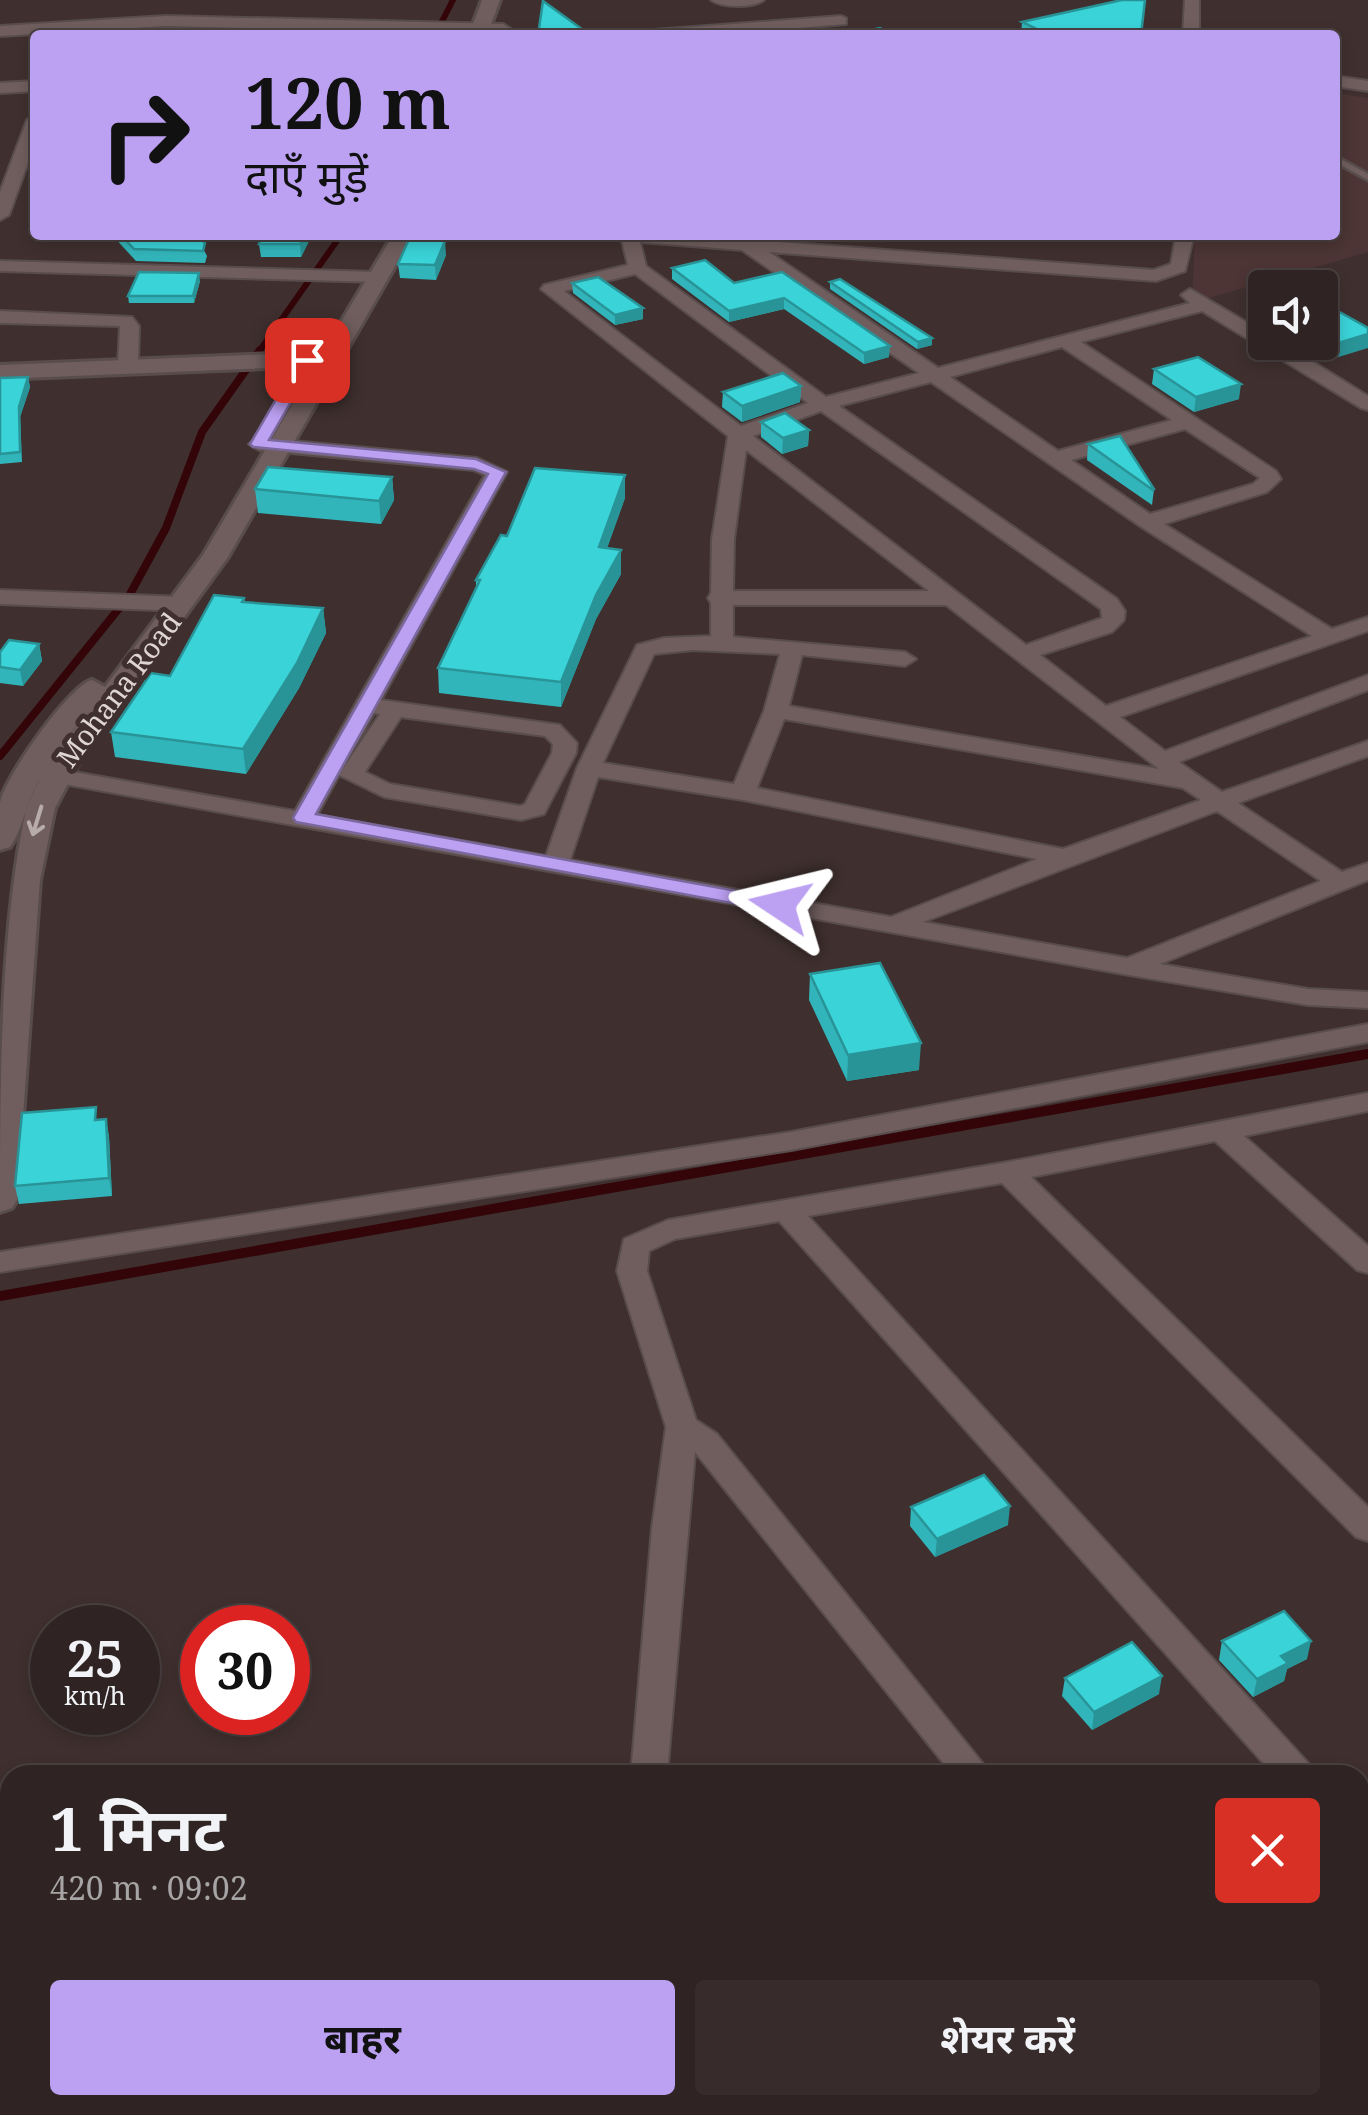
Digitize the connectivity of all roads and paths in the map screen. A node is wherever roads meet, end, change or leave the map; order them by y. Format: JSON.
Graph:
{"nodes":[{"id":1,"x":491,"y":0,"type":"edge"},
{"id":2,"x":718,"y":0,"type":"edge"},
{"id":3,"x":757,"y":0,"type":"edge"},
{"id":4,"x":1195,"y":0,"type":"edge"},
{"id":5,"x":841,"y":21,"type":"dead end"},
{"id":6,"x":67,"y":24,"type":"edge"},
{"id":7,"x":809,"y":24,"type":"junction"},
{"id":8,"x":466,"y":30,"type":"edge"},
{"id":9,"x":480,"y":30,"type":"edge"},
{"id":10,"x":724,"y":30,"type":"edge"},
{"id":11,"x":819,"y":30,"type":"edge"},
{"id":12,"x":1192,"y":30,"type":"edge"},
{"id":13,"x":0,"y":31,"type":"edge"},
{"id":14,"x":1340,"y":82,"type":"edge"},
{"id":15,"x":30,"y":86,"type":"edge"},
{"id":16,"x":1368,"y":86,"type":"edge"},
{"id":17,"x":0,"y":88,"type":"edge"},
{"id":18,"x":30,"y":127,"type":"edge"},
{"id":19,"x":1340,"y":162,"type":"edge"},
{"id":20,"x":1368,"y":177,"type":"edge"},
{"id":21,"x":1,"y":212,"type":"edge"},
{"id":22,"x":382,"y":240,"type":"edge"},
{"id":23,"x":399,"y":240,"type":"edge"},
{"id":24,"x":631,"y":240,"type":"edge"},
{"id":25,"x":680,"y":240,"type":"edge"},
{"id":26,"x":738,"y":240,"type":"edge"},
{"id":27,"x":915,"y":240,"type":"edge"},
{"id":28,"x":1184,"y":240,"type":"edge"},
{"id":29,"x":949,"y":260,"type":"junction"},
{"id":30,"x":0,"y":266,"type":"edge"},
{"id":31,"x":638,"y":268,"type":"junction"},
{"id":32,"x":1166,"y":275,"type":"junction"},
{"id":33,"x":368,"y":276,"type":"junction"},
{"id":34,"x":1202,"y":305,"type":"junction"},
{"id":35,"x":0,"y":317,"type":"edge"},
{"id":36,"x":1064,"y":340,"type":"junction"},
{"id":37,"x":318,"y":360,"type":"junction"},
{"id":38,"x":128,"y":366,"type":"junction"},
{"id":39,"x":0,"y":372,"type":"edge"},
{"id":40,"x":934,"y":374,"type":"junction"},
{"id":41,"x":823,"y":404,"type":"junction"},
{"id":42,"x":1368,"y":404,"type":"edge"},
{"id":43,"x":1190,"y":421,"type":"junction"},
{"id":44,"x":738,"y":434,"type":"junction"},
{"id":45,"x":270,"y":444,"type":"junction"},
{"id":46,"x":1056,"y":458,"type":"junction"},
{"id":47,"x":1147,"y":522,"type":"junction"},
{"id":48,"x":0,"y":597,"type":"edge"},
{"id":49,"x":720,"y":598,"type":"junction"},
{"id":50,"x":951,"y":598,"type":"junction"},
{"id":51,"x":162,"y":602,"type":"junction"},
{"id":52,"x":1368,"y":624,"type":"edge"},
{"id":53,"x":1330,"y":637,"type":"junction"},
{"id":54,"x":722,"y":643,"type":"junction"},
{"id":55,"x":792,"y":650,"type":"junction"},
{"id":56,"x":1022,"y":654,"type":"junction"},
{"id":57,"x":905,"y":659,"type":"dead end"},
{"id":58,"x":1368,"y":682,"type":"edge"},
{"id":59,"x":368,"y":705,"type":"junction"},
{"id":60,"x":394,"y":710,"type":"junction"},
{"id":61,"x":776,"y":711,"type":"junction"},
{"id":62,"x":1103,"y":715,"type":"junction"},
{"id":63,"x":1368,"y":748,"type":"edge"},
{"id":64,"x":1162,"y":760,"type":"junction"},
{"id":65,"x":589,"y":768,"type":"junction"},
{"id":66,"x":42,"y":773,"type":"junction"},
{"id":67,"x":1190,"y":782,"type":"junction"},
{"id":68,"x":743,"y":794,"type":"junction"},
{"id":69,"x":1221,"y":802,"type":"junction"},
{"id":70,"x":303,"y":818,"type":"junction"},
{"id":71,"x":0,"y":841,"type":"edge"},
{"id":72,"x":1065,"y":857,"type":"junction"},
{"id":73,"x":556,"y":864,"type":"junction"},
{"id":74,"x":1368,"y":871,"type":"edge"},
{"id":75,"x":1340,"y":882,"type":"junction"},
{"id":76,"x":891,"y":926,"type":"junction"},
{"id":77,"x":1130,"y":967,"type":"junction"},
{"id":78,"x":1368,"y":1000,"type":"edge"},
{"id":79,"x":1368,"y":1033,"type":"edge"},
{"id":80,"x":1368,"y":1102,"type":"edge"},
{"id":81,"x":1220,"y":1130,"type":"junction"},
{"id":82,"x":1008,"y":1172,"type":"junction"},
{"id":83,"x":0,"y":1200,"type":"edge"},
{"id":84,"x":786,"y":1210,"type":"junction"},
{"id":85,"x":0,"y":1262,"type":"edge"},
{"id":86,"x":1368,"y":1263,"type":"edge"},
{"id":87,"x":682,"y":1427,"type":"junction"},
{"id":88,"x":1368,"y":1528,"type":"edge"},
{"id":89,"x":649,"y":1765,"type":"edge"},
{"id":90,"x":966,"y":1765,"type":"edge"},
{"id":91,"x":1287,"y":1765,"type":"edge"}],
"edges":[{"from":1,"to":9,"type":"street"},
{"from":2,"to":3,"type":"street"},
{"from":4,"to":12,"type":"street"},
{"from":5,"to":7,"type":"street"},
{"from":6,"to":8,"type":"street"},
{"from":6,"to":13,"type":"street"},
{"from":7,"to":10,"type":"street"},
{"from":7,"to":11,"type":"street"},
{"from":14,"to":16,"type":"street"},
{"from":15,"to":17,"type":"street"},
{"from":18,"to":21,"type":"street"},
{"from":19,"to":20,"type":"lane"},
{"from":22,"to":33,"type":"street","name":"Mohana Road"},
{"from":23,"to":33,"type":"street","name":"Mohana Road"},
{"from":24,"to":31,"type":"street"},
{"from":25,"to":26,"type":"street"},
{"from":26,"to":29,"type":"street"},
{"from":26,"to":40,"type":"street"},
{"from":27,"to":29,"type":"street"},
{"from":28,"to":32,"type":"street"},
{"from":29,"to":32,"type":"street"},
{"from":30,"to":33,"type":"street"},
{"from":31,"to":41,"type":"street"},
{"from":31,"to":44,"type":"street"},
{"from":32,"to":34,"type":"street"},
{"from":33,"to":37,"type":"street","name":"Mohana Road"},
{"from":34,"to":36,"type":"street"},
{"from":34,"to":42,"type":"street"},
{"from":35,"to":38,"type":"street"},
{"from":36,"to":40,"type":"street"},
{"from":36,"to":43,"type":"street"},
{"from":37,"to":38,"type":"street"},
{"from":37,"to":45,"type":"street","name":"Mohana Road"},
{"from":38,"to":39,"type":"street"},
{"from":40,"to":41,"type":"street"},
{"from":40,"to":46,"type":"street"},
{"from":41,"to":44,"type":"street"},
{"from":41,"to":56,"type":"street"},
{"from":43,"to":46,"type":"street"},
{"from":43,"to":47,"type":"street"},
{"from":44,"to":49,"type":"street"},
{"from":44,"to":50,"type":"street"},
{"from":45,"to":51,"type":"street","name":"Mohana Road"},
{"from":45,"to":59,"type":"street"},
{"from":46,"to":47,"type":"street"},
{"from":47,"to":53,"type":"street"},
{"from":48,"to":51,"type":"street"},
{"from":49,"to":50,"type":"street"},
{"from":49,"to":54,"type":"street"},
{"from":50,"to":56,"type":"street"},
{"from":51,"to":66,"type":"street","name":"Mohana Road"},
{"from":52,"to":53,"type":"street"},
{"from":53,"to":62,"type":"street"},
{"from":54,"to":55,"type":"street"},
{"from":54,"to":65,"type":"street"},
{"from":55,"to":57,"type":"street"},
{"from":55,"to":61,"type":"street"},
{"from":56,"to":62,"type":"street"},
{"from":58,"to":64,"type":"street"},
{"from":59,"to":60,"type":"street"},
{"from":59,"to":70,"type":"street"},
{"from":60,"to":60,"type":"street"},
{"from":61,"to":67,"type":"street"},
{"from":61,"to":68,"type":"street"},
{"from":62,"to":64,"type":"street"},
{"from":63,"to":69,"type":"street"},
{"from":64,"to":67,"type":"street"},
{"from":65,"to":68,"type":"street"},
{"from":65,"to":73,"type":"street"},
{"from":66,"to":70,"type":"street"},
{"from":66,"to":71,"type":"street","name":"Mohana Road"},
{"from":66,"to":83,"type":"street","name":"Mohana Road","one_way":true},
{"from":67,"to":69,"type":"street"},
{"from":68,"to":72,"type":"street"},
{"from":69,"to":72,"type":"street"},
{"from":69,"to":75,"type":"street"},
{"from":70,"to":73,"type":"street"},
{"from":72,"to":76,"type":"street"},
{"from":73,"to":76,"type":"street"},
{"from":74,"to":75,"type":"street"},
{"from":75,"to":77,"type":"street"},
{"from":76,"to":77,"type":"street"},
{"from":77,"to":78,"type":"street"},
{"from":79,"to":85,"type":"street"},
{"from":80,"to":81,"type":"street"},
{"from":81,"to":82,"type":"street"},
{"from":81,"to":86,"type":"street"},
{"from":82,"to":84,"type":"street"},
{"from":82,"to":88,"type":"street"},
{"from":84,"to":87,"type":"street"},
{"from":84,"to":91,"type":"street"},
{"from":87,"to":89,"type":"street"},
{"from":87,"to":90,"type":"street"}]}
